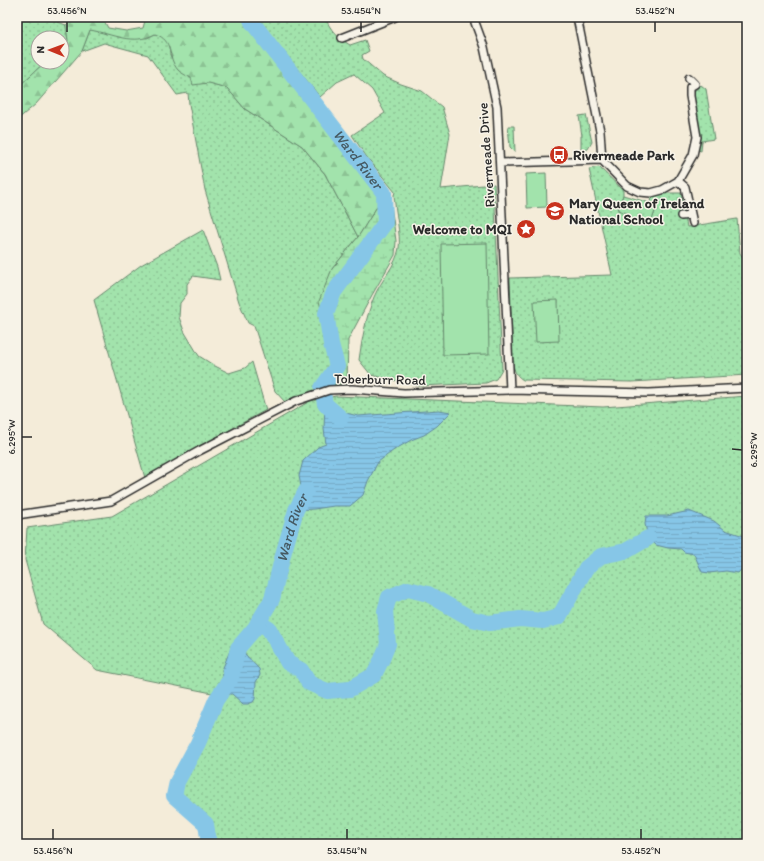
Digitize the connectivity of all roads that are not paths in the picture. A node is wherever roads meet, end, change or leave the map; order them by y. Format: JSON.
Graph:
{"nodes":[{"id":1,"x":395,"y":17,"type":"edge"},
{"id":2,"x":473,"y":17,"type":"edge"},
{"id":3,"x":577,"y":17,"type":"edge"},
{"id":4,"x":342,"y":38,"type":"dead end"},
{"id":5,"x":689,"y":78,"type":"dead end"},
{"id":6,"x":602,"y":160,"type":"junction"},
{"id":7,"x":500,"y":163,"type":"junction"},
{"id":8,"x":678,"y":181,"type":"junction"},
{"id":9,"x":692,"y":215,"type":"junction"},
{"id":10,"x":681,"y":216,"type":"dead end"},
{"id":11,"x":693,"y":224,"type":"dead end"},
{"id":12,"x":747,"y":388,"type":"edge"},
{"id":13,"x":510,"y":390,"type":"junction"},
{"id":14,"x":17,"y":515,"type":"edge"}],
"edges":[{"from":1,"to":4,"type":"street"},
{"from":2,"to":7,"type":"street","name":"Rivermeade Drive"},
{"from":3,"to":6,"type":"street"},
{"from":5,"to":8,"type":"street"},
{"from":6,"to":7,"type":"street"},
{"from":6,"to":8,"type":"street"},
{"from":7,"to":13,"type":"street","name":"Rivermeade Drive"},
{"from":8,"to":9,"type":"street"},
{"from":9,"to":10,"type":"street"},
{"from":9,"to":11,"type":"street"},
{"from":12,"to":13,"type":"street","name":"Toberburr Road"},
{"from":13,"to":14,"type":"street","name":"Toberburr Road"}]}
